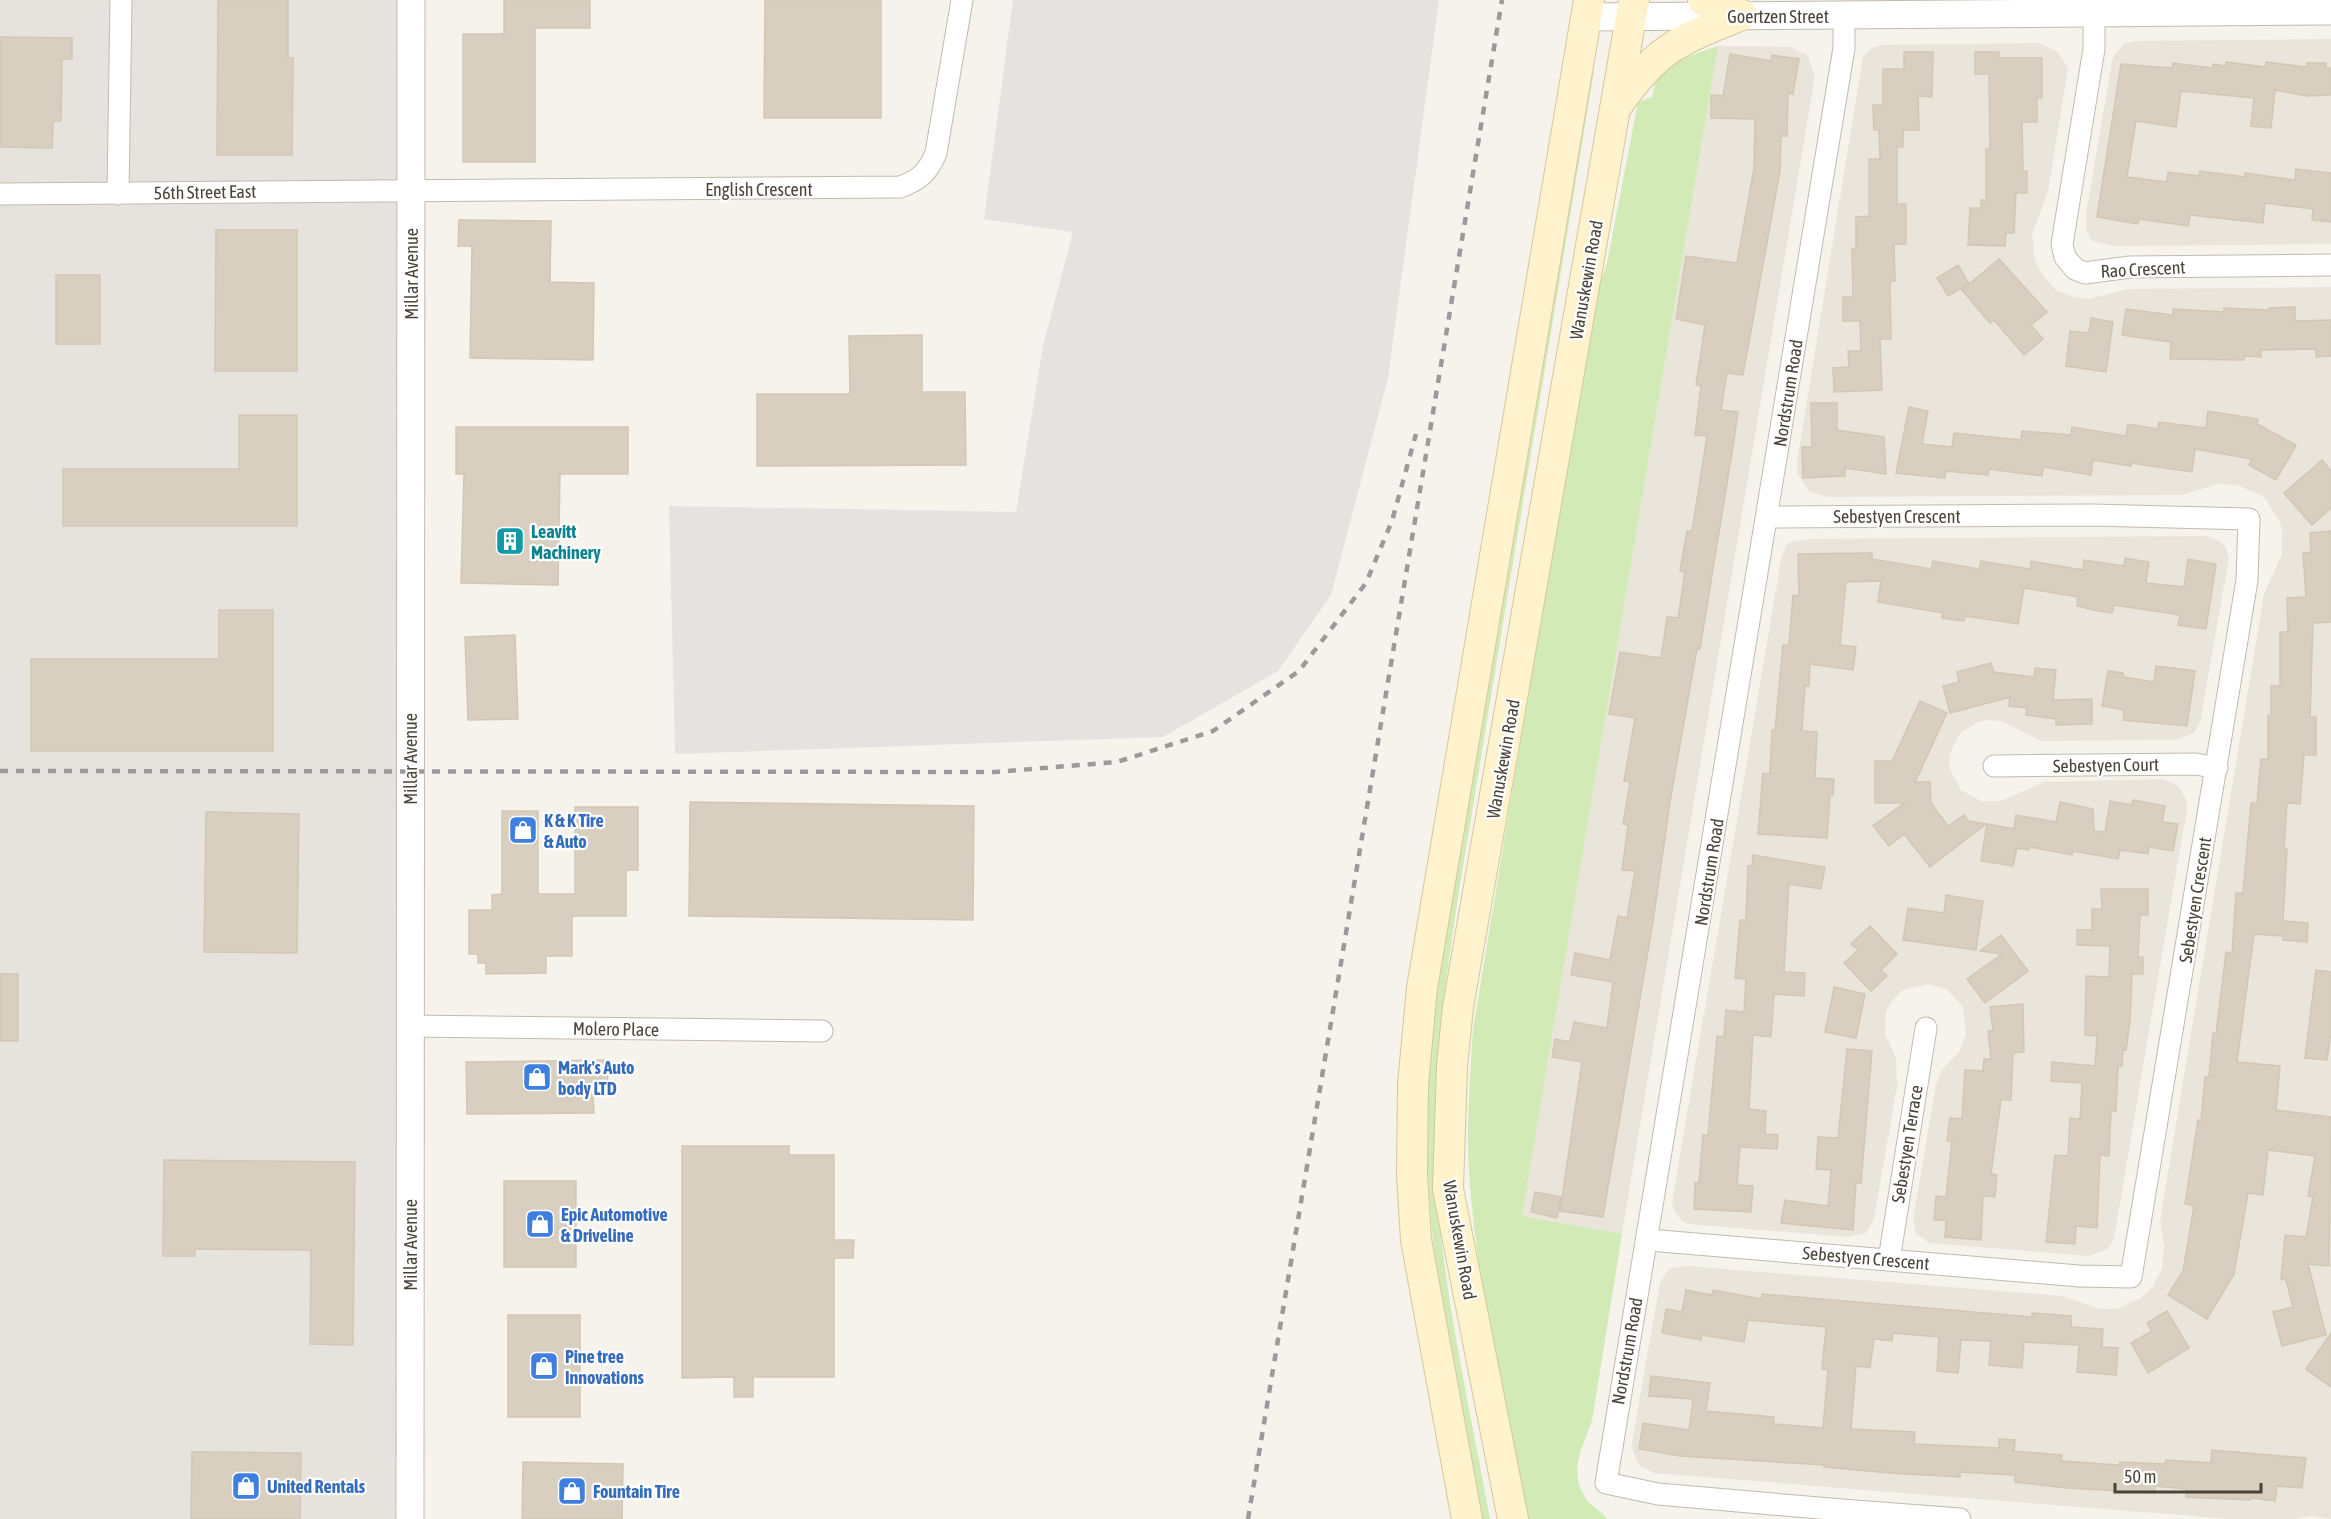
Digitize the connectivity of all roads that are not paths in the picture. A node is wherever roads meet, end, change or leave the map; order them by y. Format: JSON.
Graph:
{"nodes":[{"id":1,"x":121,"y":0,"type":"edge"},
{"id":2,"x":411,"y":0,"type":"edge"},
{"id":3,"x":962,"y":0,"type":"edge"},
{"id":4,"x":1703,"y":0,"type":"edge"},
{"id":5,"x":1587,"y":9,"type":"edge"},
{"id":6,"x":1632,"y":9,"type":"edge"},
{"id":7,"x":2331,"y":11,"type":"edge"},
{"id":8,"x":2094,"y":14,"type":"junction"},
{"id":9,"x":1742,"y":15,"type":"junction"},
{"id":10,"x":1844,"y":16,"type":"junction"},
{"id":11,"x":1616,"y":108,"type":"junction"},
{"id":12,"x":411,"y":189,"type":"junction"},
{"id":13,"x":0,"y":194,"type":"edge"},
{"id":14,"x":118,"y":194,"type":"junction"},
{"id":15,"x":2331,"y":265,"type":"edge"},
{"id":16,"x":1767,"y":518,"type":"junction"},
{"id":17,"x":1994,"y":766,"type":"dead end"},
{"id":18,"x":2217,"y":768,"type":"junction"},
{"id":19,"x":410,"y":1026,"type":"junction"},
{"id":20,"x":1926,"y":1028,"type":"dead end"},
{"id":21,"x":822,"y":1031,"type":"dead end"},
{"id":22,"x":1648,"y":1240,"type":"junction"},
{"id":23,"x":1889,"y":1260,"type":"junction"},
{"id":24,"x":1842,"y":1514,"type":"edge"},
{"id":25,"x":410,"y":1519,"type":"edge"},
{"id":26,"x":1467,"y":1519,"type":"edge"},
{"id":27,"x":1514,"y":1519,"type":"edge"},
{"id":28,"x":1960,"y":1519,"type":"edge"}],
"edges":[{"from":1,"to":14,"type":"street"},
{"from":2,"to":12,"type":"street","name":"Millar Avenue"},
{"from":3,"to":12,"type":"street","name":"English Crescent"},
{"from":4,"to":9,"type":"main road"},
{"from":5,"to":6,"type":"street","name":"Goertzen Street"},
{"from":5,"to":26,"type":"main road","name":"Wanuskewin Road"},
{"from":6,"to":9,"type":"street","name":"Goertzen Street"},
{"from":6,"to":11,"type":"main road","name":"Wanuskewin Road"},
{"from":7,"to":8,"type":"street","name":"Goertzen Street"},
{"from":8,"to":10,"type":"street","name":"Goertzen Street"},
{"from":8,"to":15,"type":"street","name":"Rao Crescent"},
{"from":9,"to":10,"type":"street","name":"Goertzen Street"},
{"from":9,"to":11,"type":"main road"},
{"from":10,"to":16,"type":"street","name":"Nordstrum Road"},
{"from":11,"to":27,"type":"main road","name":"Wanuskewin Road"},
{"from":12,"to":14,"type":"street","name":"56th Street East"},
{"from":12,"to":19,"type":"street","name":"Millar Avenue"},
{"from":13,"to":14,"type":"street","name":"56th Street East"},
{"from":16,"to":18,"type":"street","name":"Sebestyen Crescent"},
{"from":16,"to":22,"type":"street","name":"Nordstrum Road"},
{"from":17,"to":18,"type":"street","name":"Sebestyen Court"},
{"from":18,"to":23,"type":"street","name":"Sebestyen Crescent"},
{"from":19,"to":21,"type":"street","name":"Molero Place"},
{"from":19,"to":25,"type":"street","name":"Millar Avenue"},
{"from":20,"to":23,"type":"street","name":"Sebestyen Terrace"},
{"from":22,"to":23,"type":"street","name":"Sebestyen Crescent"},
{"from":22,"to":24,"type":"street","name":"Nordstrum Road"},
{"from":24,"to":28,"type":"street"}]}
